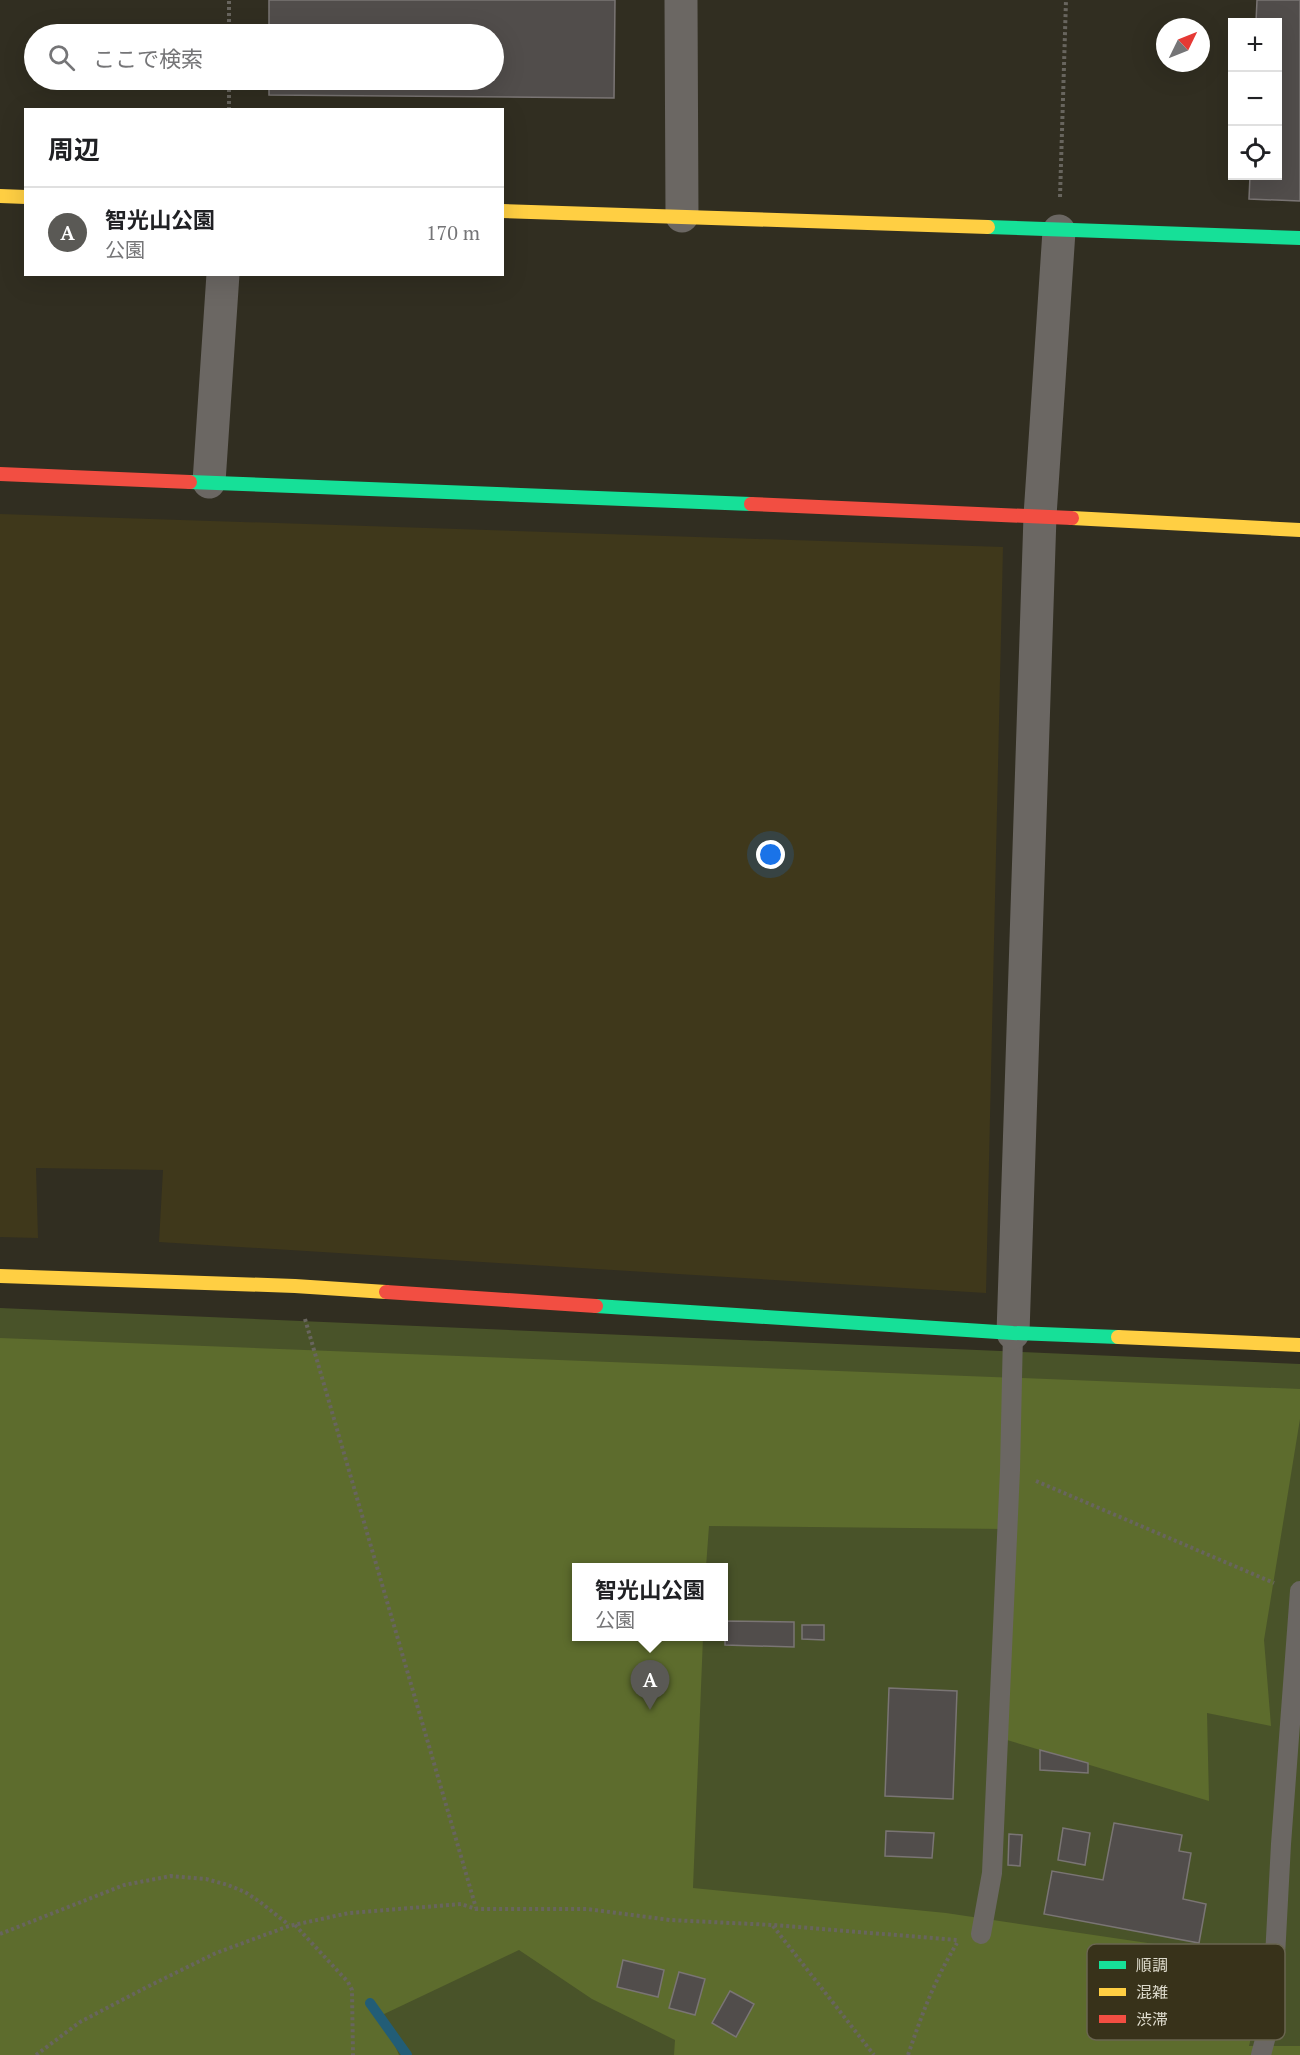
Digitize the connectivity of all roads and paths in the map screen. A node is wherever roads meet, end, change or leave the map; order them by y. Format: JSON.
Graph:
{"nodes":[{"id":1,"x":229,"y":0,"type":"edge"},
{"id":2,"x":681,"y":0,"type":"edge"},
{"id":3,"x":1066,"y":0,"type":"edge"},
{"id":4,"x":229,"y":24,"type":"edge"},
{"id":5,"x":229,"y":90,"type":"edge"},
{"id":6,"x":229,"y":108,"type":"edge"},
{"id":7,"x":0,"y":196,"type":"edge"},
{"id":8,"x":24,"y":197,"type":"edge"},
{"id":9,"x":504,"y":211,"type":"edge"},
{"id":10,"x":682,"y":216,"type":"junction"},
{"id":11,"x":1059,"y":231,"type":"junction"},
{"id":12,"x":1300,"y":238,"type":"edge"},
{"id":13,"x":223,"y":276,"type":"edge"},
{"id":14,"x":0,"y":474,"type":"edge"},
{"id":15,"x":208,"y":482,"type":"junction"},
{"id":16,"x":1040,"y":516,"type":"junction"},
{"id":17,"x":1300,"y":530,"type":"edge"},
{"id":18,"x":0,"y":1276,"type":"edge"},
{"id":19,"x":295,"y":1286,"type":"junction"},
{"id":20,"x":1013,"y":1333,"type":"junction"},
{"id":21,"x":1300,"y":1345,"type":"edge"},
{"id":22,"x":1010,"y":1470,"type":"junction"},
{"id":23,"x":1300,"y":1593,"type":"edge"},
{"id":24,"x":476,"y":1908,"type":"junction"},
{"id":25,"x":295,"y":1925,"type":"junction"},
{"id":26,"x":773,"y":1925,"type":"junction"},
{"id":27,"x":290,"y":1926,"type":"junction"},
{"id":28,"x":0,"y":1934,"type":"edge"},
{"id":29,"x":981,"y":1934,"type":"dead end"},
{"id":30,"x":1276,"y":1944,"type":"edge"},
{"id":31,"x":1265,"y":2040,"type":"edge"},
{"id":32,"x":36,"y":2055,"type":"edge"},
{"id":33,"x":353,"y":2055,"type":"edge"},
{"id":34,"x":874,"y":2055,"type":"edge"},
{"id":35,"x":908,"y":2055,"type":"edge"},
{"id":36,"x":1261,"y":2055,"type":"edge"}],
"edges":[{"from":1,"to":4,"type":"path"},
{"from":2,"to":10,"type":"street"},
{"from":3,"to":11,"type":"path"},
{"from":5,"to":6,"type":"path"},
{"from":7,"to":8,"type":"street"},
{"from":9,"to":10,"type":"street"},
{"from":10,"to":11,"type":"street"},
{"from":11,"to":12,"type":"street"},
{"from":11,"to":16,"type":"street"},
{"from":13,"to":15,"type":"street"},
{"from":14,"to":15,"type":"street"},
{"from":15,"to":16,"type":"street"},
{"from":16,"to":17,"type":"street"},
{"from":16,"to":20,"type":"street"},
{"from":18,"to":19,"type":"street"},
{"from":19,"to":20,"type":"street"},
{"from":19,"to":24,"type":"path"},
{"from":20,"to":21,"type":"street"},
{"from":20,"to":22,"type":"lane"},
{"from":22,"to":23,"type":"path"},
{"from":22,"to":29,"type":"lane"},
{"from":23,"to":30,"type":"lane"},
{"from":24,"to":25,"type":"path"},
{"from":24,"to":26,"type":"path"},
{"from":25,"to":27,"type":"path"},
{"from":25,"to":33,"type":"path"},
{"from":26,"to":34,"type":"path"},
{"from":26,"to":35,"type":"path"},
{"from":27,"to":28,"type":"path"},
{"from":27,"to":32,"type":"path"},
{"from":31,"to":36,"type":"lane"}]}
